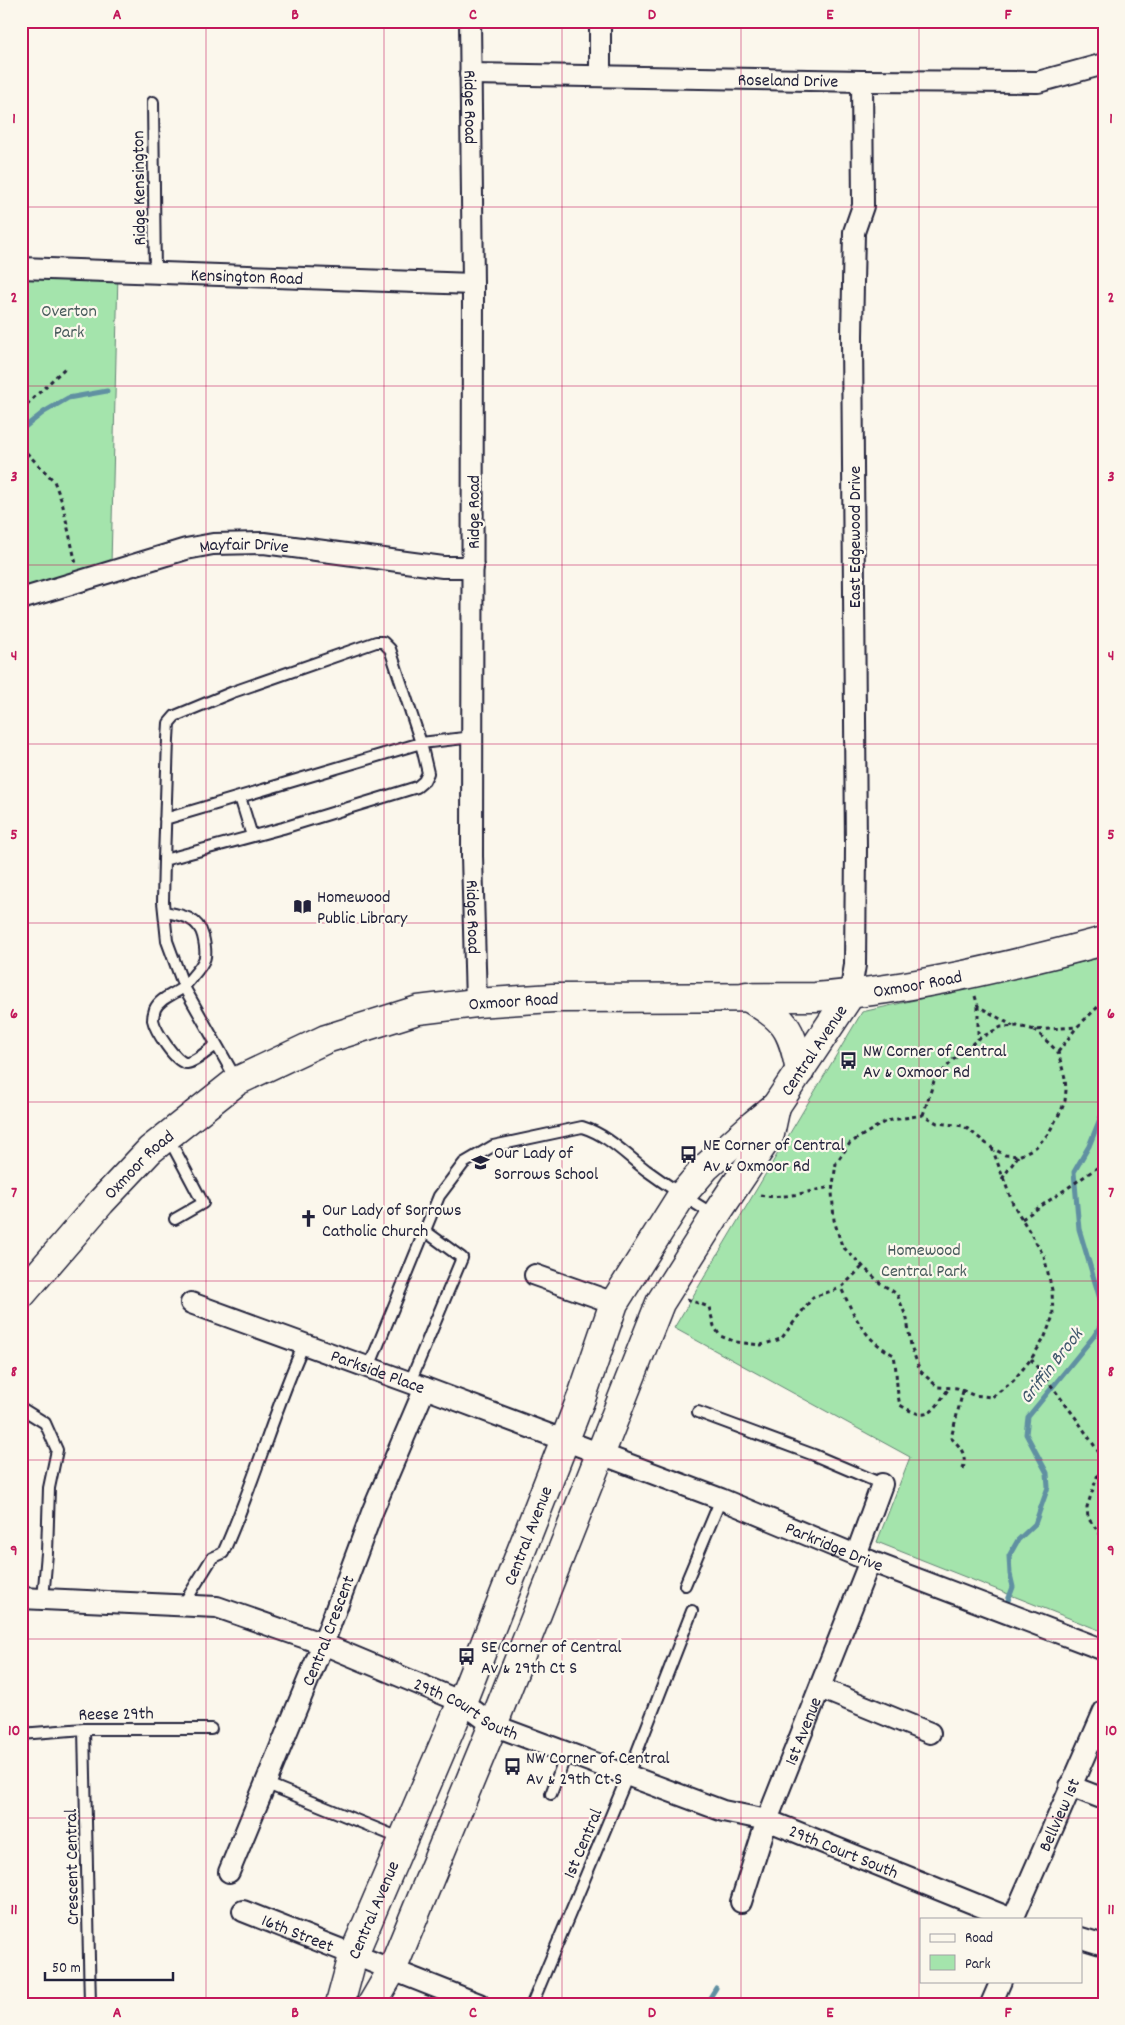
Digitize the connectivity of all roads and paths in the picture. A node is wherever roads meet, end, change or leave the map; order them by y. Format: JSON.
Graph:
{"nodes":[{"id":1,"x":470,"y":21,"type":"edge"},
{"id":2,"x":600,"y":21,"type":"edge"},
{"id":3,"x":1104,"y":64,"type":"edge"},
{"id":4,"x":470,"y":74,"type":"junction"},
{"id":5,"x":600,"y":76,"type":"junction"},
{"id":6,"x":862,"y":81,"type":"junction"},
{"id":7,"x":153,"y":102,"type":"dead end"},
{"id":8,"x":21,"y":268,"type":"edge"},
{"id":9,"x":155,"y":274,"type":"junction"},
{"id":10,"x":473,"y":284,"type":"junction"},
{"id":11,"x":64,"y":368,"type":"dead end"},
{"id":12,"x":21,"y":410,"type":"edge"},
{"id":13,"x":21,"y":447,"type":"edge"},
{"id":14,"x":473,"y":567,"type":"junction"},
{"id":15,"x":80,"y":581,"type":"junction"},
{"id":16,"x":21,"y":599,"type":"edge"},
{"id":17,"x":473,"y":737,"type":"junction"},
{"id":18,"x":421,"y":743,"type":"junction"},
{"id":19,"x":240,"y":797,"type":"junction"},
{"id":20,"x":165,"y":819,"type":"junction"},
{"id":21,"x":252,"y":836,"type":"junction"},
{"id":22,"x":164,"y":860,"type":"junction"},
{"id":23,"x":164,"y":912,"type":"junction"},
{"id":24,"x":1104,"y":941,"type":"edge"},
{"id":25,"x":184,"y":987,"type":"junction"},
{"id":26,"x":850,"y":995,"type":"junction"},
{"id":27,"x":746,"y":996,"type":"junction"},
{"id":28,"x":975,"y":996,"type":"dead end"},
{"id":29,"x":1104,"y":1001,"type":"edge"},
{"id":30,"x":476,"y":1003,"type":"junction"},
{"id":31,"x":978,"y":1006,"type":"junction"},
{"id":32,"x":1013,"y":1026,"type":"junction"},
{"id":33,"x":1077,"y":1027,"type":"junction"},
{"id":34,"x":1035,"y":1030,"type":"junction"},
{"id":35,"x":978,"y":1039,"type":"junction"},
{"id":36,"x":216,"y":1045,"type":"junction"},
{"id":37,"x":1058,"y":1052,"type":"junction"},
{"id":38,"x":800,"y":1071,"type":"junction"},
{"id":39,"x":238,"y":1081,"type":"junction"},
{"id":40,"x":776,"y":1106,"type":"junction"},
{"id":41,"x":923,"y":1115,"type":"junction"},
{"id":42,"x":168,"y":1136,"type":"junction"},
{"id":43,"x":992,"y":1148,"type":"junction"},
{"id":44,"x":1019,"y":1156,"type":"junction"},
{"id":45,"x":1104,"y":1163,"type":"edge"},
{"id":46,"x":1002,"y":1179,"type":"junction"},
{"id":47,"x":832,"y":1187,"type":"junction"},
{"id":48,"x":682,"y":1195,"type":"junction"},
{"id":49,"x":760,"y":1195,"type":"dead end"},
{"id":50,"x":714,"y":1216,"type":"junction"},
{"id":51,"x":175,"y":1219,"type":"dead end"},
{"id":52,"x":1022,"y":1219,"type":"junction"},
{"id":53,"x":425,"y":1231,"type":"junction"},
{"id":54,"x":862,"y":1267,"type":"junction"},
{"id":55,"x":534,"y":1276,"type":"dead end"},
{"id":56,"x":840,"y":1288,"type":"junction"},
{"id":57,"x":21,"y":1295,"type":"edge"},
{"id":58,"x":682,"y":1296,"type":"dead end"},
{"id":59,"x":614,"y":1303,"type":"junction"},
{"id":60,"x":192,"y":1304,"type":"dead end"},
{"id":61,"x":304,"y":1344,"type":"junction"},
{"id":62,"x":1030,"y":1359,"type":"junction"},
{"id":63,"x":369,"y":1368,"type":"junction"},
{"id":64,"x":418,"y":1385,"type":"junction"},
{"id":65,"x":949,"y":1388,"type":"junction"},
{"id":66,"x":963,"y":1391,"type":"junction"},
{"id":67,"x":21,"y":1408,"type":"edge"},
{"id":68,"x":698,"y":1412,"type":"dead end"},
{"id":69,"x":564,"y":1441,"type":"junction"},
{"id":70,"x":599,"y":1454,"type":"junction"},
{"id":71,"x":1103,"y":1460,"type":"edge"},
{"id":72,"x":963,"y":1469,"type":"dead end"},
{"id":73,"x":882,"y":1484,"type":"joint"},
{"id":74,"x":721,"y":1499,"type":"junction"},
{"id":75,"x":1104,"y":1539,"type":"edge"},
{"id":76,"x":863,"y":1558,"type":"junction"},
{"id":77,"x":685,"y":1585,"type":"dead end"},
{"id":78,"x":21,"y":1598,"type":"edge"},
{"id":79,"x":43,"y":1599,"type":"junction"},
{"id":80,"x":183,"y":1605,"type":"junction"},
{"id":81,"x":692,"y":1611,"type":"dead end"},
{"id":82,"x":323,"y":1644,"type":"junction"},
{"id":83,"x":1104,"y":1650,"type":"edge"},
{"id":84,"x":820,"y":1688,"type":"junction"},
{"id":85,"x":462,"y":1702,"type":"junction"},
{"id":86,"x":1104,"y":1711,"type":"edge"},
{"id":87,"x":493,"y":1725,"type":"junction"},
{"id":88,"x":84,"y":1729,"type":"junction"},
{"id":89,"x":211,"y":1729,"type":"dead end"},
{"id":90,"x":930,"y":1733,"type":"dead end"},
{"id":91,"x":21,"y":1734,"type":"edge"},
{"id":92,"x":567,"y":1752,"type":"junction"},
{"id":93,"x":628,"y":1775,"type":"junction"},
{"id":94,"x":266,"y":1783,"type":"junction"},
{"id":95,"x":1070,"y":1786,"type":"junction"},
{"id":96,"x":551,"y":1794,"type":"dead end"},
{"id":97,"x":1104,"y":1799,"type":"edge"},
{"id":98,"x":767,"y":1820,"type":"junction"},
{"id":99,"x":403,"y":1839,"type":"junction"},
{"id":100,"x":229,"y":1872,"type":"dead end"},
{"id":101,"x":741,"y":1902,"type":"dead end"},
{"id":102,"x":243,"y":1911,"type":"dead end"},
{"id":103,"x":1010,"y":1918,"type":"edge"},
{"id":104,"x":1012,"y":1918,"type":"edge"},
{"id":105,"x":1082,"y":1938,"type":"edge"},
{"id":106,"x":1104,"y":1945,"type":"edge"},
{"id":107,"x":353,"y":1956,"type":"junction"},
{"id":108,"x":392,"y":1970,"type":"junction"},
{"id":109,"x":1000,"y":1982,"type":"edge"},
{"id":110,"x":90,"y":2004,"type":"edge"},
{"id":111,"x":340,"y":2004,"type":"edge"},
{"id":112,"x":372,"y":2004,"type":"edge"},
{"id":113,"x":478,"y":2004,"type":"edge"},
{"id":114,"x":532,"y":2004,"type":"edge"},
{"id":115,"x":991,"y":2004,"type":"edge"}],
"edges":[{"from":1,"to":4,"type":"street","name":"Ridge Road"},
{"from":2,"to":5,"type":"street"},
{"from":3,"to":6,"type":"street","name":"Roseland Drive"},
{"from":4,"to":5,"type":"street","name":"Roseland Drive"},
{"from":4,"to":10,"type":"street","name":"Ridge Road"},
{"from":5,"to":6,"type":"street","name":"Roseland Drive"},
{"from":6,"to":26,"type":"street","name":"East Edgewood Drive"},
{"from":7,"to":9,"type":"lane","name":"Ridge Kensington"},
{"from":8,"to":9,"type":"street","name":"Kensington Road"},
{"from":9,"to":10,"type":"street","name":"Kensington Road"},
{"from":10,"to":14,"type":"street","name":"Ridge Road"},
{"from":11,"to":12,"type":"path"},
{"from":13,"to":15,"type":"path"},
{"from":14,"to":15,"type":"street","name":"Mayfair Drive"},
{"from":14,"to":17,"type":"street","name":"Ridge Road"},
{"from":15,"to":16,"type":"street","name":"Mayfair Drive"},
{"from":17,"to":18,"type":"lane"},
{"from":17,"to":30,"type":"street","name":"Ridge Road"},
{"from":18,"to":19,"type":"lane"},
{"from":18,"to":20,"type":"lane"},
{"from":18,"to":21,"type":"lane"},
{"from":19,"to":20,"type":"lane"},
{"from":19,"to":21,"type":"lane"},
{"from":20,"to":22,"type":"lane"},
{"from":21,"to":22,"type":"lane"},
{"from":22,"to":23,"type":"lane"},
{"from":23,"to":25,"type":"lane"},
{"from":23,"to":25,"type":"lane"},
{"from":24,"to":26,"type":"main road","name":"Oxmoor Road"},
{"from":25,"to":36,"type":"lane"},
{"from":25,"to":36,"type":"lane"},
{"from":26,"to":27,"type":"main road","name":"Oxmoor Road"},
{"from":26,"to":38,"type":"main road","name":"Central Avenue"},
{"from":27,"to":30,"type":"main road","name":"Oxmoor Road"},
{"from":27,"to":38,"type":"main road"},
{"from":28,"to":31,"type":"path"},
{"from":29,"to":33,"type":"path"},
{"from":30,"to":39,"type":"main road","name":"Oxmoor Road"},
{"from":31,"to":32,"type":"path"},
{"from":31,"to":35,"type":"path"},
{"from":32,"to":34,"type":"path"},
{"from":32,"to":35,"type":"path"},
{"from":33,"to":34,"type":"path"},
{"from":33,"to":37,"type":"path"},
{"from":34,"to":37,"type":"path"},
{"from":35,"to":41,"type":"path"},
{"from":36,"to":39,"type":"lane"},
{"from":37,"to":44,"type":"path"},
{"from":38,"to":40,"type":"main road","name":"Central Avenue"},
{"from":39,"to":42,"type":"main road","name":"Oxmoor Road"},
{"from":40,"to":48,"type":"main road","name":"Central Avenue"},
{"from":40,"to":50,"type":"main road","name":"Central Avenue"},
{"from":41,"to":43,"type":"path"},
{"from":41,"to":47,"type":"path"},
{"from":42,"to":51,"type":"lane"},
{"from":42,"to":57,"type":"main road","name":"Oxmoor Road"},
{"from":43,"to":44,"type":"path"},
{"from":43,"to":46,"type":"path"},
{"from":44,"to":46,"type":"path"},
{"from":45,"to":52,"type":"path"},
{"from":46,"to":52,"type":"path"},
{"from":47,"to":49,"type":"path"},
{"from":47,"to":54,"type":"path"},
{"from":48,"to":50,"type":"lane"},
{"from":48,"to":53,"type":"lane"},
{"from":48,"to":59,"type":"main road","name":"Central Avenue"},
{"from":50,"to":70,"type":"main road","name":"Central Avenue"},
{"from":52,"to":62,"type":"path"},
{"from":53,"to":63,"type":"lane"},
{"from":53,"to":64,"type":"lane"},
{"from":54,"to":56,"type":"path"},
{"from":54,"to":65,"type":"path"},
{"from":55,"to":59,"type":"street"},
{"from":56,"to":58,"type":"path"},
{"from":56,"to":65,"type":"path"},
{"from":59,"to":69,"type":"main road","name":"Central Avenue"},
{"from":60,"to":61,"type":"street","name":"Parkside Place"},
{"from":61,"to":63,"type":"street","name":"Parkside Place"},
{"from":61,"to":80,"type":"lane"},
{"from":62,"to":66,"type":"path"},
{"from":62,"to":71,"type":"path"},
{"from":63,"to":64,"type":"street","name":"Parkside Place"},
{"from":64,"to":69,"type":"street","name":"Parkside Place"},
{"from":64,"to":82,"type":"street","name":"Central Crescent"},
{"from":65,"to":66,"type":"path"},
{"from":66,"to":72,"type":"path"},
{"from":67,"to":79,"type":"lane"},
{"from":68,"to":73,"type":"lane"},
{"from":69,"to":70,"type":"street","name":"Parkridge Drive"},
{"from":69,"to":85,"type":"main road","name":"Central Avenue"},
{"from":70,"to":74,"type":"street","name":"Parkridge Drive"},
{"from":70,"to":87,"type":"main road","name":"Central Avenue"},
{"from":71,"to":75,"type":"path"},
{"from":73,"to":76,"type":"street","name":"1st Avenue"},
{"from":74,"to":76,"type":"street","name":"Parkridge Drive"},
{"from":74,"to":77,"type":"lane"},
{"from":76,"to":83,"type":"street","name":"Parkridge Drive"},
{"from":76,"to":84,"type":"street","name":"1st Avenue"},
{"from":78,"to":79,"type":"street","name":"29th Court South"},
{"from":79,"to":80,"type":"street","name":"29th Court South"},
{"from":80,"to":82,"type":"street","name":"29th Court South"},
{"from":81,"to":93,"type":"lane","name":"1st Central"},
{"from":82,"to":85,"type":"street","name":"29th Court South"},
{"from":82,"to":94,"type":"street","name":"Central Crescent"},
{"from":84,"to":90,"type":"street"},
{"from":84,"to":98,"type":"street","name":"1st Avenue"},
{"from":85,"to":87,"type":"street","name":"29th Court South"},
{"from":85,"to":99,"type":"main road","name":"Central Avenue"},
{"from":86,"to":95,"type":"street","name":"Bellview 1st"},
{"from":87,"to":92,"type":"street","name":"29th Court South"},
{"from":87,"to":108,"type":"main road","name":"Central Avenue"},
{"from":88,"to":89,"type":"lane","name":"Reese 29th"},
{"from":88,"to":91,"type":"lane","name":"Reese 29th"},
{"from":88,"to":110,"type":"lane","name":"Crescent Central"},
{"from":92,"to":93,"type":"street","name":"29th Court South"},
{"from":92,"to":96,"type":"lane"},
{"from":93,"to":98,"type":"street","name":"29th Court South"},
{"from":93,"to":114,"type":"lane","name":"1st Central"},
{"from":94,"to":99,"type":"lane"},
{"from":94,"to":100,"type":"street","name":"Central Crescent"},
{"from":95,"to":97,"type":"street"},
{"from":95,"to":104,"type":"street","name":"Bellview 1st"},
{"from":98,"to":101,"type":"street","name":"1st Avenue"},
{"from":98,"to":103,"type":"street","name":"29th Court South"},
{"from":99,"to":107,"type":"main road","name":"Central Avenue"},
{"from":102,"to":107,"type":"street","name":"16th Street"},
{"from":105,"to":106,"type":"street"},
{"from":107,"to":108,"type":"street","name":"16th Street"},
{"from":107,"to":111,"type":"main road","name":"Central Avenue"},
{"from":108,"to":112,"type":"main road","name":"Central Avenue"},
{"from":108,"to":113,"type":"street","name":"16th Street"},
{"from":109,"to":115,"type":"street"}]}
